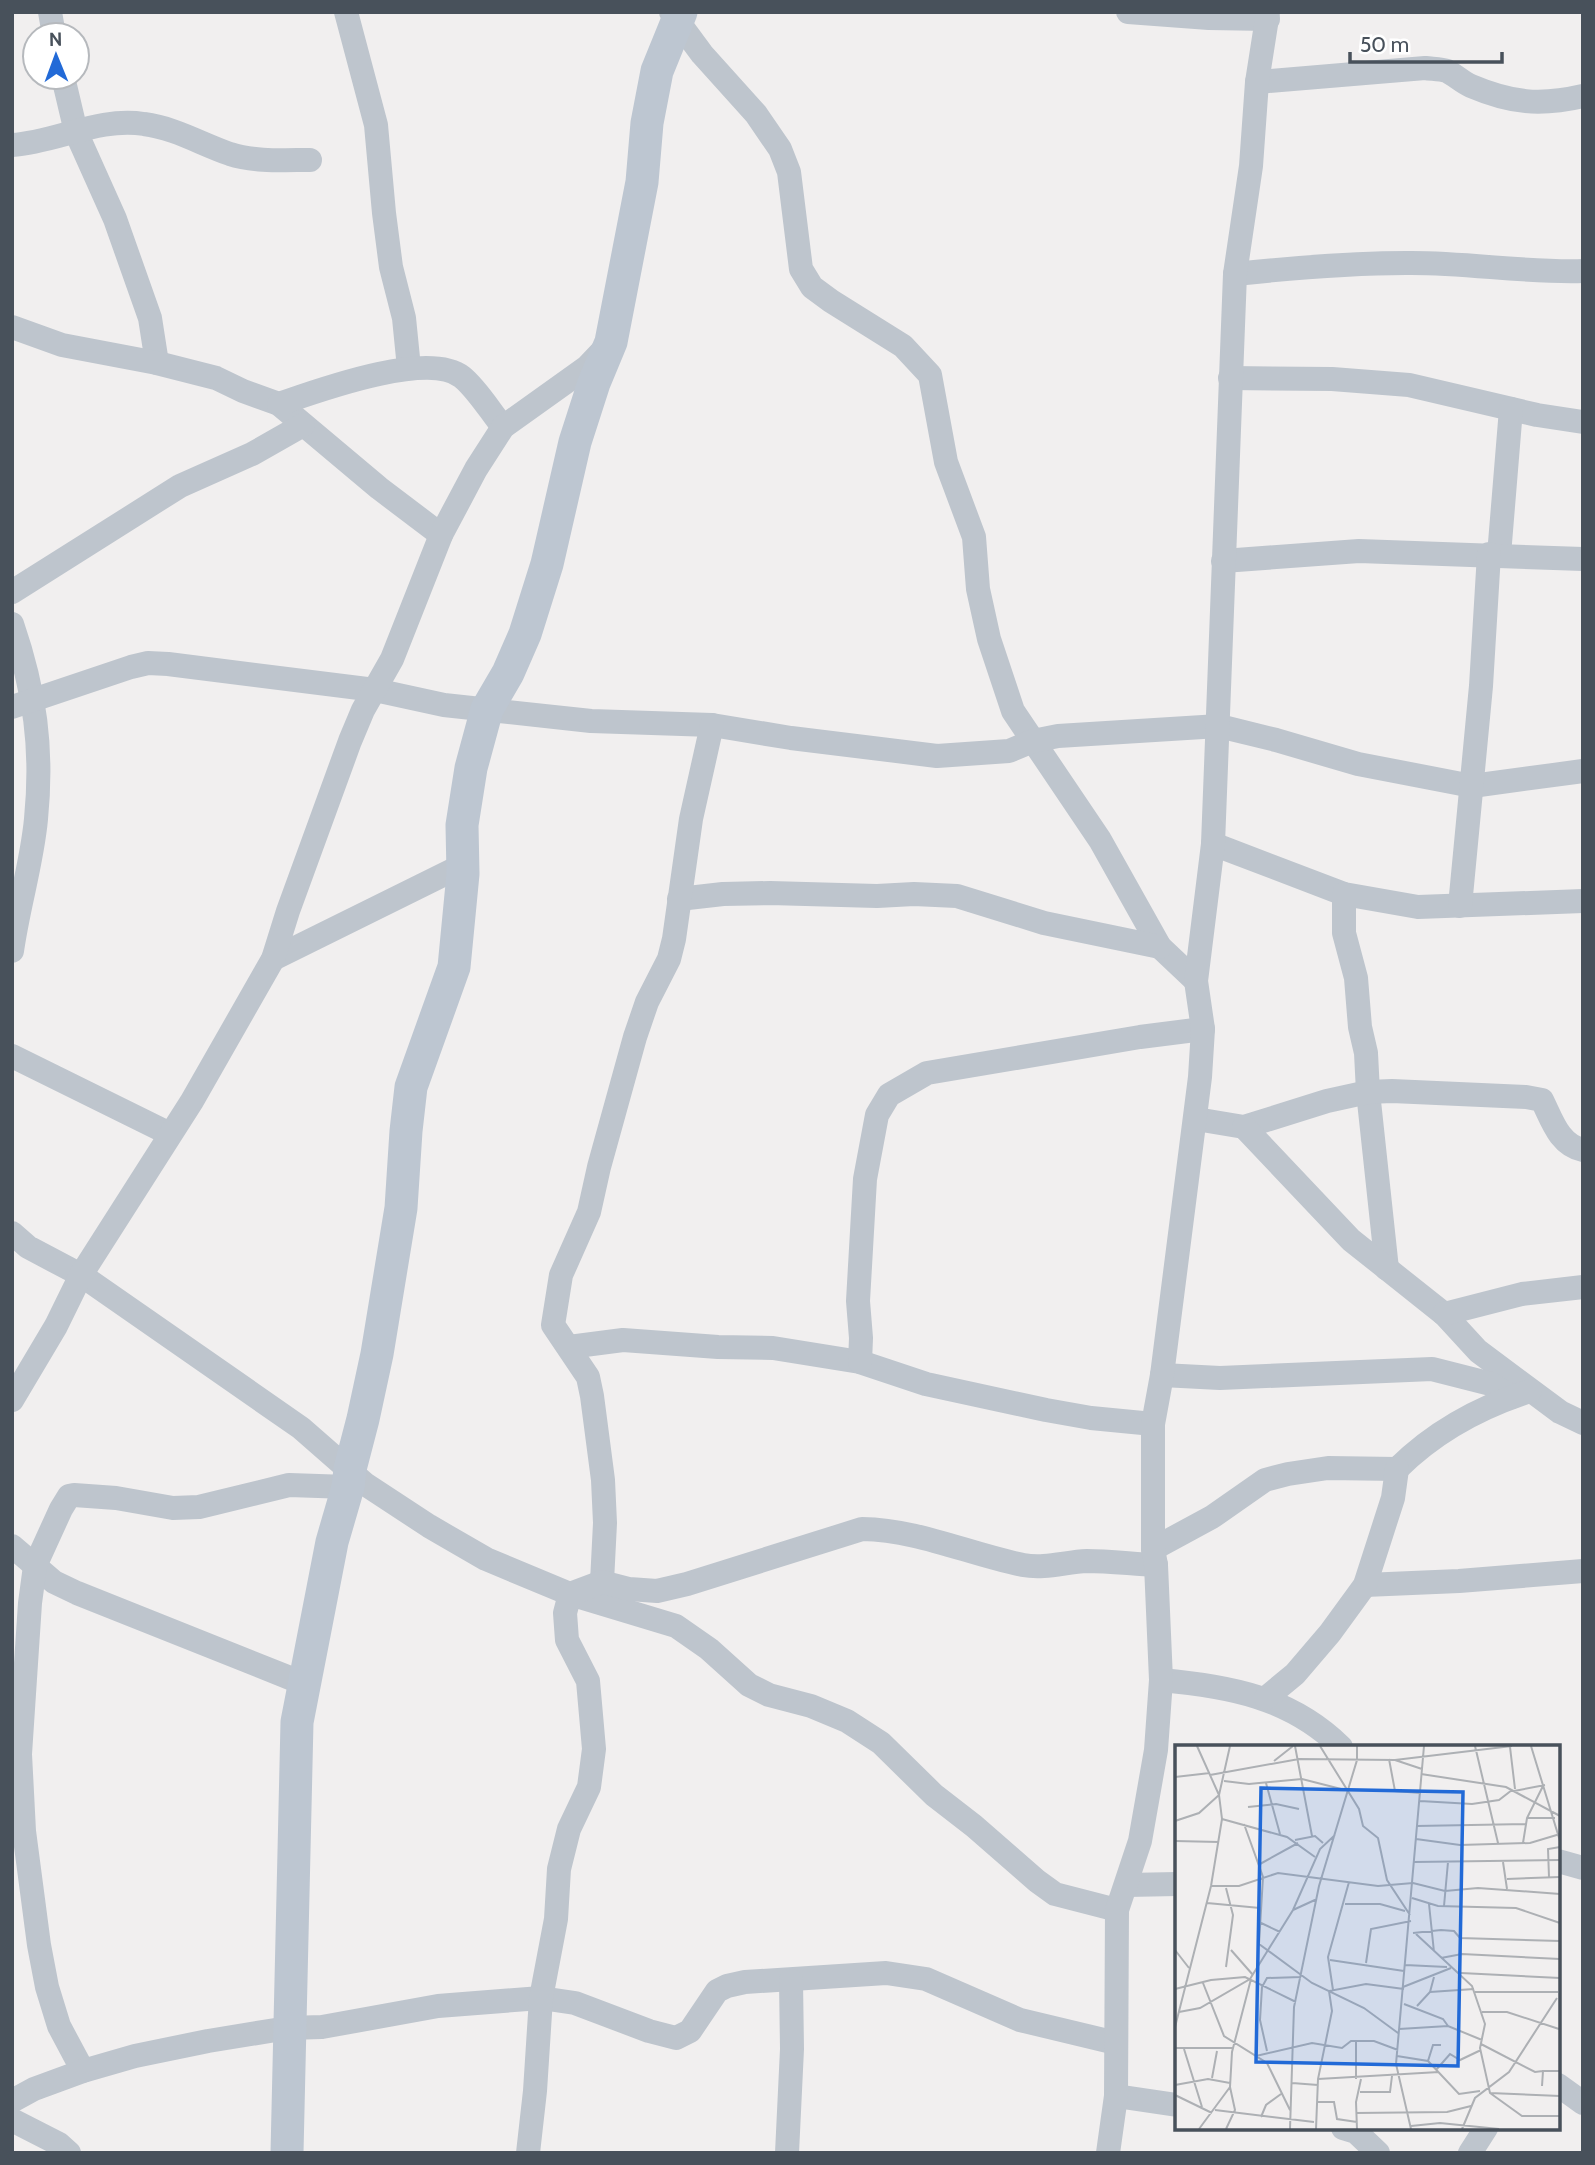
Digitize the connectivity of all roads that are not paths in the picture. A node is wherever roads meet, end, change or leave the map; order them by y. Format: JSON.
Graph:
{"nodes":[{"id":1,"x":346,"y":12,"type":"edge"},
{"id":2,"x":1128,"y":12,"type":"edge"},
{"id":3,"x":676,"y":15,"type":"edge"},
{"id":4,"x":1268,"y":16,"type":"edge"},
{"id":5,"x":1257,"y":82,"type":"junction"},
{"id":6,"x":66,"y":91,"type":"edge"},
{"id":7,"x":1583,"y":96,"type":"edge"},
{"id":8,"x":76,"y":132,"type":"junction"},
{"id":9,"x":12,"y":145,"type":"edge"},
{"id":10,"x":310,"y":160,"type":"dead end"},
{"id":11,"x":1583,"y":271,"type":"edge"},
{"id":12,"x":1235,"y":274,"type":"junction"},
{"id":13,"x":12,"y":327,"type":"edge"},
{"id":14,"x":611,"y":342,"type":"junction"},
{"id":15,"x":157,"y":363,"type":"junction"},
{"id":16,"x":409,"y":368,"type":"junction"},
{"id":17,"x":1230,"y":378,"type":"junction"},
{"id":18,"x":279,"y":404,"type":"junction"},
{"id":19,"x":1511,"y":409,"type":"junction"},
{"id":20,"x":1583,"y":422,"type":"edge"},
{"id":21,"x":303,"y":425,"type":"junction"},
{"id":22,"x":503,"y":427,"type":"junction"},
{"id":23,"x":442,"y":535,"type":"junction"},
{"id":24,"x":1494,"y":555,"type":"junction"},
{"id":25,"x":1583,"y":559,"type":"edge"},
{"id":26,"x":1223,"y":561,"type":"junction"},
{"id":27,"x":12,"y":592,"type":"edge"},
{"id":28,"x":12,"y":624,"type":"edge"},
{"id":29,"x":375,"y":690,"type":"junction"},
{"id":30,"x":23,"y":703,"type":"edge"},
{"id":31,"x":487,"y":709,"type":"junction"},
{"id":32,"x":712,"y":725,"type":"junction"},
{"id":33,"x":1219,"y":726,"type":"junction"},
{"id":34,"x":1033,"y":741,"type":"junction"},
{"id":35,"x":1583,"y":771,"type":"edge"},
{"id":36,"x":1472,"y":786,"type":"junction"},
{"id":37,"x":1213,"y":844,"type":"junction"},
{"id":38,"x":463,"y":865,"type":"junction"},
{"id":39,"x":1344,"y":894,"type":"junction"},
{"id":40,"x":679,"y":899,"type":"junction"},
{"id":41,"x":1583,"y":901,"type":"edge"},
{"id":42,"x":1460,"y":906,"type":"junction"},
{"id":43,"x":1160,"y":947,"type":"junction"},
{"id":44,"x":12,"y":948,"type":"edge"},
{"id":45,"x":274,"y":959,"type":"junction"},
{"id":46,"x":1196,"y":981,"type":"junction"},
{"id":47,"x":1203,"y":1029,"type":"junction"},
{"id":48,"x":12,"y":1056,"type":"edge"},
{"id":49,"x":1368,"y":1092,"type":"junction"},
{"id":50,"x":1196,"y":1119,"type":"junction"},
{"id":51,"x":1244,"y":1127,"type":"junction"},
{"id":52,"x":170,"y":1134,"type":"junction"},
{"id":53,"x":1583,"y":1150,"type":"edge"},
{"id":54,"x":12,"y":1233,"type":"edge"},
{"id":55,"x":1387,"y":1269,"type":"junction"},
{"id":56,"x":81,"y":1275,"type":"junction"},
{"id":57,"x":1583,"y":1287,"type":"edge"},
{"id":58,"x":1444,"y":1314,"type":"junction"},
{"id":59,"x":569,"y":1347,"type":"junction"},
{"id":60,"x":860,"y":1362,"type":"junction"},
{"id":61,"x":1162,"y":1375,"type":"junction"},
{"id":62,"x":1521,"y":1394,"type":"junction"},
{"id":63,"x":12,"y":1400,"type":"edge"},
{"id":64,"x":1583,"y":1423,"type":"edge"},
{"id":65,"x":1153,"y":1424,"type":"junction"},
{"id":66,"x":1397,"y":1469,"type":"junction"},
{"id":67,"x":349,"y":1478,"type":"junction"},
{"id":68,"x":12,"y":1546,"type":"edge"},
{"id":69,"x":1154,"y":1557,"type":"junction"},
{"id":70,"x":35,"y":1566,"type":"junction"},
{"id":71,"x":1583,"y":1571,"type":"edge"},
{"id":72,"x":602,"y":1582,"type":"junction"},
{"id":73,"x":1365,"y":1586,"type":"junction"},
{"id":74,"x":570,"y":1594,"type":"junction"},
{"id":75,"x":1161,"y":1680,"type":"junction"},
{"id":76,"x":305,"y":1684,"type":"junction"},
{"id":77,"x":1266,"y":1698,"type":"junction"},
{"id":78,"x":1339,"y":1745,"type":"edge"},
{"id":79,"x":1560,"y":1862,"type":"edge"},
{"id":80,"x":1583,"y":1868,"type":"edge"},
{"id":81,"x":1175,"y":1884,"type":"edge"},
{"id":82,"x":1127,"y":1885,"type":"junction"},
{"id":83,"x":1117,"y":1910,"type":"junction"},
{"id":84,"x":791,"y":1980,"type":"junction"},
{"id":85,"x":541,"y":1998,"type":"junction"},
{"id":86,"x":288,"y":2028,"type":"junction"},
{"id":87,"x":1116,"y":2043,"type":"junction"},
{"id":88,"x":83,"y":2071,"type":"junction"},
{"id":89,"x":1560,"y":2086,"type":"edge"},
{"id":90,"x":1116,"y":2096,"type":"junction"},
{"id":91,"x":12,"y":2101,"type":"edge"},
{"id":92,"x":1583,"y":2103,"type":"edge"},
{"id":93,"x":1175,"y":2105,"type":"edge"},
{"id":94,"x":12,"y":2120,"type":"edge"},
{"id":95,"x":1352,"y":2130,"type":"edge"},
{"id":96,"x":1485,"y":2130,"type":"edge"},
{"id":97,"x":69,"y":2153,"type":"edge"},
{"id":98,"x":286,"y":2153,"type":"edge"},
{"id":99,"x":528,"y":2153,"type":"edge"},
{"id":100,"x":787,"y":2153,"type":"edge"},
{"id":101,"x":1108,"y":2153,"type":"edge"},
{"id":102,"x":1378,"y":2153,"type":"edge"},
{"id":103,"x":1470,"y":2153,"type":"edge"}],
"edges":[{"from":1,"to":16,"type":"street"},
{"from":2,"to":4,"type":"street"},
{"from":3,"to":14,"type":"street"},
{"from":3,"to":34,"type":"street"},
{"from":4,"to":5,"type":"street"},
{"from":5,"to":7,"type":"street"},
{"from":5,"to":12,"type":"street"},
{"from":6,"to":8,"type":"street"},
{"from":8,"to":9,"type":"street"},
{"from":8,"to":10,"type":"street"},
{"from":8,"to":15,"type":"street"},
{"from":11,"to":12,"type":"street"},
{"from":12,"to":17,"type":"street"},
{"from":13,"to":15,"type":"street"},
{"from":14,"to":22,"type":"street"},
{"from":14,"to":31,"type":"street"},
{"from":15,"to":18,"type":"street"},
{"from":16,"to":18,"type":"street"},
{"from":16,"to":22,"type":"street"},
{"from":17,"to":19,"type":"street"},
{"from":17,"to":26,"type":"street"},
{"from":18,"to":21,"type":"street"},
{"from":19,"to":20,"type":"street"},
{"from":19,"to":24,"type":"street"},
{"from":21,"to":23,"type":"street"},
{"from":21,"to":27,"type":"street"},
{"from":22,"to":23,"type":"street"},
{"from":23,"to":29,"type":"street"},
{"from":24,"to":25,"type":"street"},
{"from":24,"to":26,"type":"street"},
{"from":24,"to":36,"type":"street"},
{"from":26,"to":33,"type":"street"},
{"from":28,"to":30,"type":"street"},
{"from":29,"to":30,"type":"street"},
{"from":29,"to":31,"type":"street"},
{"from":29,"to":45,"type":"street"},
{"from":30,"to":44,"type":"street"},
{"from":31,"to":32,"type":"street"},
{"from":31,"to":38,"type":"street"},
{"from":32,"to":34,"type":"street"},
{"from":32,"to":40,"type":"street"},
{"from":33,"to":34,"type":"street"},
{"from":33,"to":36,"type":"street"},
{"from":33,"to":37,"type":"street"},
{"from":34,"to":43,"type":"street"},
{"from":35,"to":36,"type":"street"},
{"from":36,"to":42,"type":"street"},
{"from":37,"to":39,"type":"street"},
{"from":37,"to":46,"type":"street"},
{"from":38,"to":45,"type":"street"},
{"from":38,"to":67,"type":"street"},
{"from":39,"to":42,"type":"street"},
{"from":39,"to":49,"type":"street"},
{"from":40,"to":43,"type":"street"},
{"from":40,"to":59,"type":"street"},
{"from":41,"to":42,"type":"street"},
{"from":43,"to":46,"type":"street"},
{"from":45,"to":52,"type":"street"},
{"from":46,"to":47,"type":"street"},
{"from":47,"to":50,"type":"street"},
{"from":47,"to":60,"type":"street"},
{"from":48,"to":52,"type":"street"},
{"from":49,"to":51,"type":"street"},
{"from":49,"to":53,"type":"street"},
{"from":49,"to":55,"type":"street"},
{"from":50,"to":51,"type":"street"},
{"from":50,"to":61,"type":"street"},
{"from":51,"to":55,"type":"street"},
{"from":52,"to":56,"type":"street"},
{"from":54,"to":56,"type":"street"},
{"from":55,"to":58,"type":"street"},
{"from":56,"to":63,"type":"street"},
{"from":56,"to":67,"type":"street"},
{"from":57,"to":58,"type":"street"},
{"from":58,"to":62,"type":"street"},
{"from":59,"to":60,"type":"street"},
{"from":59,"to":72,"type":"street"},
{"from":60,"to":65,"type":"street"},
{"from":61,"to":62,"type":"street"},
{"from":61,"to":65,"type":"street"},
{"from":62,"to":64,"type":"street"},
{"from":62,"to":66,"type":"street"},
{"from":65,"to":69,"type":"street"},
{"from":66,"to":69,"type":"street"},
{"from":66,"to":73,"type":"street"},
{"from":67,"to":70,"type":"street"},
{"from":67,"to":74,"type":"street"},
{"from":67,"to":76,"type":"street"},
{"from":68,"to":70,"type":"street"},
{"from":69,"to":72,"type":"street"},
{"from":69,"to":75,"type":"street"},
{"from":70,"to":76,"type":"street"},
{"from":70,"to":88,"type":"street"},
{"from":71,"to":73,"type":"street"},
{"from":72,"to":74,"type":"street"},
{"from":73,"to":77,"type":"street"},
{"from":74,"to":83,"type":"street"},
{"from":74,"to":85,"type":"street"},
{"from":75,"to":77,"type":"street"},
{"from":75,"to":82,"type":"street"},
{"from":76,"to":86,"type":"street"},
{"from":77,"to":78,"type":"street"},
{"from":79,"to":80,"type":"street"},
{"from":81,"to":82,"type":"street"},
{"from":82,"to":83,"type":"street"},
{"from":83,"to":87,"type":"street"},
{"from":84,"to":85,"type":"street"},
{"from":84,"to":87,"type":"street"},
{"from":84,"to":100,"type":"street"},
{"from":85,"to":86,"type":"street"},
{"from":85,"to":99,"type":"street"},
{"from":86,"to":88,"type":"street"},
{"from":86,"to":98,"type":"street"},
{"from":87,"to":90,"type":"street"},
{"from":88,"to":91,"type":"street"},
{"from":89,"to":92,"type":"street"},
{"from":90,"to":93,"type":"street"},
{"from":90,"to":101,"type":"street"},
{"from":94,"to":97,"type":"street"},
{"from":95,"to":102,"type":"street"},
{"from":96,"to":103,"type":"street"}]}
